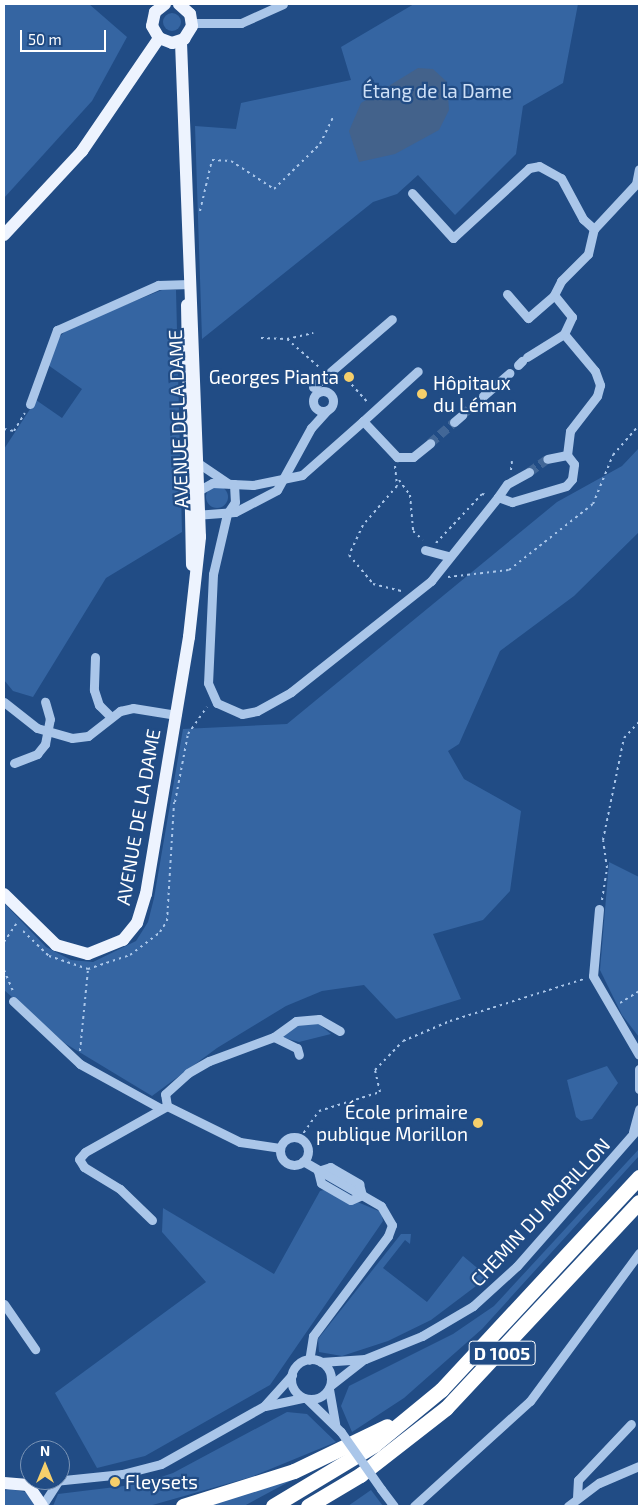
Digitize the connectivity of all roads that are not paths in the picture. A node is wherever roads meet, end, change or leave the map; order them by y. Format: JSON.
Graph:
{"nodes":[{"id":1,"x":165,"y":4,"type":"edge"},
{"id":2,"x":283,"y":4,"type":"edge"},
{"id":3,"x":184,"y":5,"type":"edge"},
{"id":4,"x":192,"y":23,"type":"junction"},
{"id":5,"x":159,"y":38,"type":"junction"},
{"id":6,"x":181,"y":41,"type":"junction"},
{"id":7,"x":639,"y":169,"type":"edge"},
{"id":8,"x":412,"y":193,"type":"dead end"},
{"id":9,"x":594,"y":229,"type":"junction"},
{"id":10,"x":4,"y":235,"type":"edge"},
{"id":11,"x":190,"y":284,"type":"junction"},
{"id":12,"x":507,"y":294,"type":"dead end"},
{"id":13,"x":554,"y":295,"type":"junction"},
{"id":14,"x":392,"y":319,"type":"dead end"},
{"id":15,"x":564,"y":334,"type":"junction"},
{"id":16,"x":522,"y":361,"type":"dead end"},
{"id":17,"x":418,"y":372,"type":"dead end"},
{"id":18,"x":509,"y":373,"type":"dead end"},
{"id":19,"x":313,"y":387,"type":"dead end"},
{"id":20,"x":482,"y":396,"type":"tunnel mouth"},
{"id":21,"x":314,"y":401,"type":"junction"},
{"id":22,"x":30,"y":404,"type":"road end"},
{"id":23,"x":327,"y":410,"type":"junction"},
{"id":24,"x":462,"y":415,"type":"tunnel mouth"},
{"id":25,"x":362,"y":421,"type":"junction"},
{"id":26,"x":454,"y":422,"type":"tunnel mouth"},
{"id":27,"x":309,"y":431,"type":"junction"},
{"id":28,"x":430,"y":443,"type":"tunnel mouth"},
{"id":29,"x":566,"y":455,"type":"junction"},
{"id":30,"x":547,"y":459,"type":"tunnel mouth"},
{"id":31,"x":198,"y":462,"type":"junction"},
{"id":32,"x":529,"y":472,"type":"tunnel mouth"},
{"id":33,"x":287,"y":475,"type":"junction"},
{"id":34,"x":231,"y":483,"type":"junction"},
{"id":35,"x":194,"y":494,"type":"junction"},
{"id":36,"x":498,"y":497,"type":"junction"},
{"id":37,"x":227,"y":514,"type":"junction"},
{"id":38,"x":195,"y":515,"type":"junction"},
{"id":39,"x":426,"y":550,"type":"dead end"},
{"id":40,"x":448,"y":556,"type":"junction"},
{"id":41,"x":95,"y":658,"type":"dead end"},
{"id":42,"x":4,"y":702,"type":"edge"},
{"id":43,"x":45,"y":702,"type":"dead end"},
{"id":44,"x":176,"y":715,"type":"junction"},
{"id":45,"x":111,"y":717,"type":"junction"},
{"id":46,"x":49,"y":733,"type":"junction"},
{"id":47,"x":14,"y":763,"type":"dead end"},
{"id":48,"x":4,"y":894,"type":"edge"},
{"id":49,"x":599,"y":909,"type":"road end"},
{"id":50,"x":13,"y":1001,"type":"road end"},
{"id":51,"x":340,"y":1031,"type":"dead end"},
{"id":52,"x":274,"y":1037,"type":"junction"},
{"id":53,"x":639,"y":1054,"type":"edge"},
{"id":54,"x":299,"y":1055,"type":"dead end"},
{"id":55,"x":639,"y":1069,"type":"edge"},
{"id":56,"x":639,"y":1089,"type":"edge"},
{"id":57,"x":163,"y":1107,"type":"junction"},
{"id":58,"x":639,"y":1109,"type":"edge"},
{"id":59,"x":639,"y":1127,"type":"edge"},
{"id":60,"x":630,"y":1139,"type":"junction"},
{"id":61,"x":280,"y":1148,"type":"junction"},
{"id":62,"x":304,"y":1161,"type":"junction"},
{"id":63,"x":639,"y":1177,"type":"edge"},
{"id":64,"x":639,"y":1202,"type":"edge"},
{"id":65,"x":152,"y":1220,"type":"dead end"},
{"id":66,"x":639,"y":1253,"type":"edge"},
{"id":67,"x":4,"y":1304,"type":"edge"},
{"id":68,"x":35,"y":1350,"type":"dead end"},
{"id":69,"x":366,"y":1359,"type":"junction"},
{"id":70,"x":309,"y":1360,"type":"junction"},
{"id":71,"x":321,"y":1362,"type":"junction"},
{"id":72,"x":292,"y":1375,"type":"junction"},
{"id":73,"x":330,"y":1387,"type":"junction"},
{"id":74,"x":305,"y":1398,"type":"junction"},
{"id":75,"x":264,"y":1406,"type":"junction"},
{"id":76,"x":417,"y":1411,"type":"junction"},
{"id":77,"x":335,"y":1424,"type":"junction"},
{"id":78,"x":631,"y":1424,"type":"dead end"},
{"id":79,"x":639,"y":1466,"type":"edge"},
{"id":80,"x":360,"y":1475,"type":"junction"},
{"id":81,"x":70,"y":1479,"type":"edge"},
{"id":82,"x":4,"y":1483,"type":"edge"},
{"id":83,"x":20,"y":1484,"type":"edge"},
{"id":84,"x":33,"y":1490,"type":"edge"},
{"id":85,"x":52,"y":1490,"type":"edge"},
{"id":86,"x":577,"y":1498,"type":"junction"},
{"id":87,"x":42,"y":1506,"type":"edge"},
{"id":88,"x":184,"y":1506,"type":"edge"},
{"id":89,"x":273,"y":1506,"type":"edge"},
{"id":90,"x":308,"y":1506,"type":"edge"},
{"id":91,"x":326,"y":1506,"type":"edge"},
{"id":92,"x":394,"y":1506,"type":"edge"},
{"id":93,"x":414,"y":1506,"type":"edge"},
{"id":94,"x":568,"y":1506,"type":"edge"}],
"edges":[{"from":1,"to":5,"type":"main road"},
{"from":2,"to":4,"type":"street"},
{"from":3,"to":4,"type":"main road"},
{"from":4,"to":6,"type":"main road"},
{"from":5,"to":6,"type":"main road"},
{"from":5,"to":10,"type":"main road"},
{"from":6,"to":11,"type":"main road","name":"AVENUE DE LA DAME"},
{"from":7,"to":9,"type":"street"},
{"from":8,"to":9,"type":"street"},
{"from":9,"to":13,"type":"street"},
{"from":11,"to":22,"type":"street"},
{"from":11,"to":31,"type":"main road","name":"AVENUE DE LA DAME"},
{"from":11,"to":35,"type":"main road","name":"AVENUE DE LA DAME"},
{"from":12,"to":13,"type":"street"},
{"from":13,"to":15,"type":"street"},
{"from":14,"to":19,"type":"street"},
{"from":15,"to":16,"type":"street"},
{"from":15,"to":29,"type":"street"},
{"from":17,"to":25,"type":"street"},
{"from":18,"to":20,"type":"street"},
{"from":21,"to":23,"type":"street"},
{"from":21,"to":23,"type":"street"},
{"from":21,"to":27,"type":"street"},
{"from":23,"to":27,"type":"street"},
{"from":24,"to":26,"type":"street"},
{"from":25,"to":28,"type":"street"},
{"from":25,"to":33,"type":"street"},
{"from":27,"to":33,"type":"street"},
{"from":29,"to":30,"type":"street"},
{"from":29,"to":36,"type":"street"},
{"from":31,"to":34,"type":"street"},
{"from":31,"to":35,"type":"main road","name":"AVENUE DE LA DAME"},
{"from":32,"to":36,"type":"street"},
{"from":33,"to":34,"type":"street"},
{"from":33,"to":37,"type":"street"},
{"from":34,"to":35,"type":"street"},
{"from":34,"to":37,"type":"street"},
{"from":35,"to":38,"type":"main road","name":"AVENUE DE LA DAME"},
{"from":36,"to":40,"type":"street"},
{"from":37,"to":38,"type":"street"},
{"from":37,"to":40,"type":"street"},
{"from":38,"to":44,"type":"main road","name":"AVENUE DE LA DAME"},
{"from":39,"to":40,"type":"street"},
{"from":41,"to":45,"type":"street"},
{"from":42,"to":46,"type":"street"},
{"from":43,"to":46,"type":"street"},
{"from":44,"to":45,"type":"street"},
{"from":44,"to":48,"type":"main road","name":"AVENUE DE LA DAME"},
{"from":45,"to":46,"type":"street"},
{"from":46,"to":47,"type":"street"},
{"from":49,"to":53,"type":"street"},
{"from":50,"to":57,"type":"street"},
{"from":51,"to":52,"type":"street"},
{"from":52,"to":54,"type":"street"},
{"from":52,"to":57,"type":"street"},
{"from":55,"to":56,"type":"street"},
{"from":57,"to":61,"type":"street"},
{"from":57,"to":65,"type":"street"},
{"from":58,"to":60,"type":"street","name":"CHEMIN DU MORILLON"},
{"from":59,"to":60,"type":"street","name":"CHEMIN DU MORILLON"},
{"from":60,"to":69,"type":"street","name":"CHEMIN DU MORILLON"},
{"from":61,"to":62,"type":"street"},
{"from":61,"to":62,"type":"street"},
{"from":62,"to":70,"type":"street"},
{"from":63,"to":76,"type":"highway","number":"D 1005"},
{"from":64,"to":80,"type":"highway","number":"D 1005"},
{"from":66,"to":93,"type":"street"},
{"from":67,"to":68,"type":"street"},
{"from":69,"to":71,"type":"street","name":"CHEMIN DU MORILLON"},
{"from":69,"to":73,"type":"street","name":"CHEMIN DU MORILLON"},
{"from":70,"to":71,"type":"street"},
{"from":70,"to":72,"type":"street"},
{"from":71,"to":73,"type":"street"},
{"from":72,"to":74,"type":"street"},
{"from":72,"to":75,"type":"street"},
{"from":73,"to":74,"type":"street"},
{"from":73,"to":77,"type":"street"},
{"from":74,"to":75,"type":"street"},
{"from":74,"to":77,"type":"street"},
{"from":75,"to":81,"type":"street"},
{"from":76,"to":88,"type":"highway"},
{"from":76,"to":89,"type":"highway","number":"D 1005"},
{"from":77,"to":92,"type":"street","bridge":true},
{"from":78,"to":86,"type":"street"},
{"from":79,"to":86,"type":"street"},
{"from":80,"to":90,"type":"highway","number":"D 1005"},
{"from":80,"to":91,"type":"highway"},
{"from":82,"to":83,"type":"main road"},
{"from":84,"to":87,"type":"main road"},
{"from":85,"to":87,"type":"street"},
{"from":86,"to":94,"type":"street"}]}
